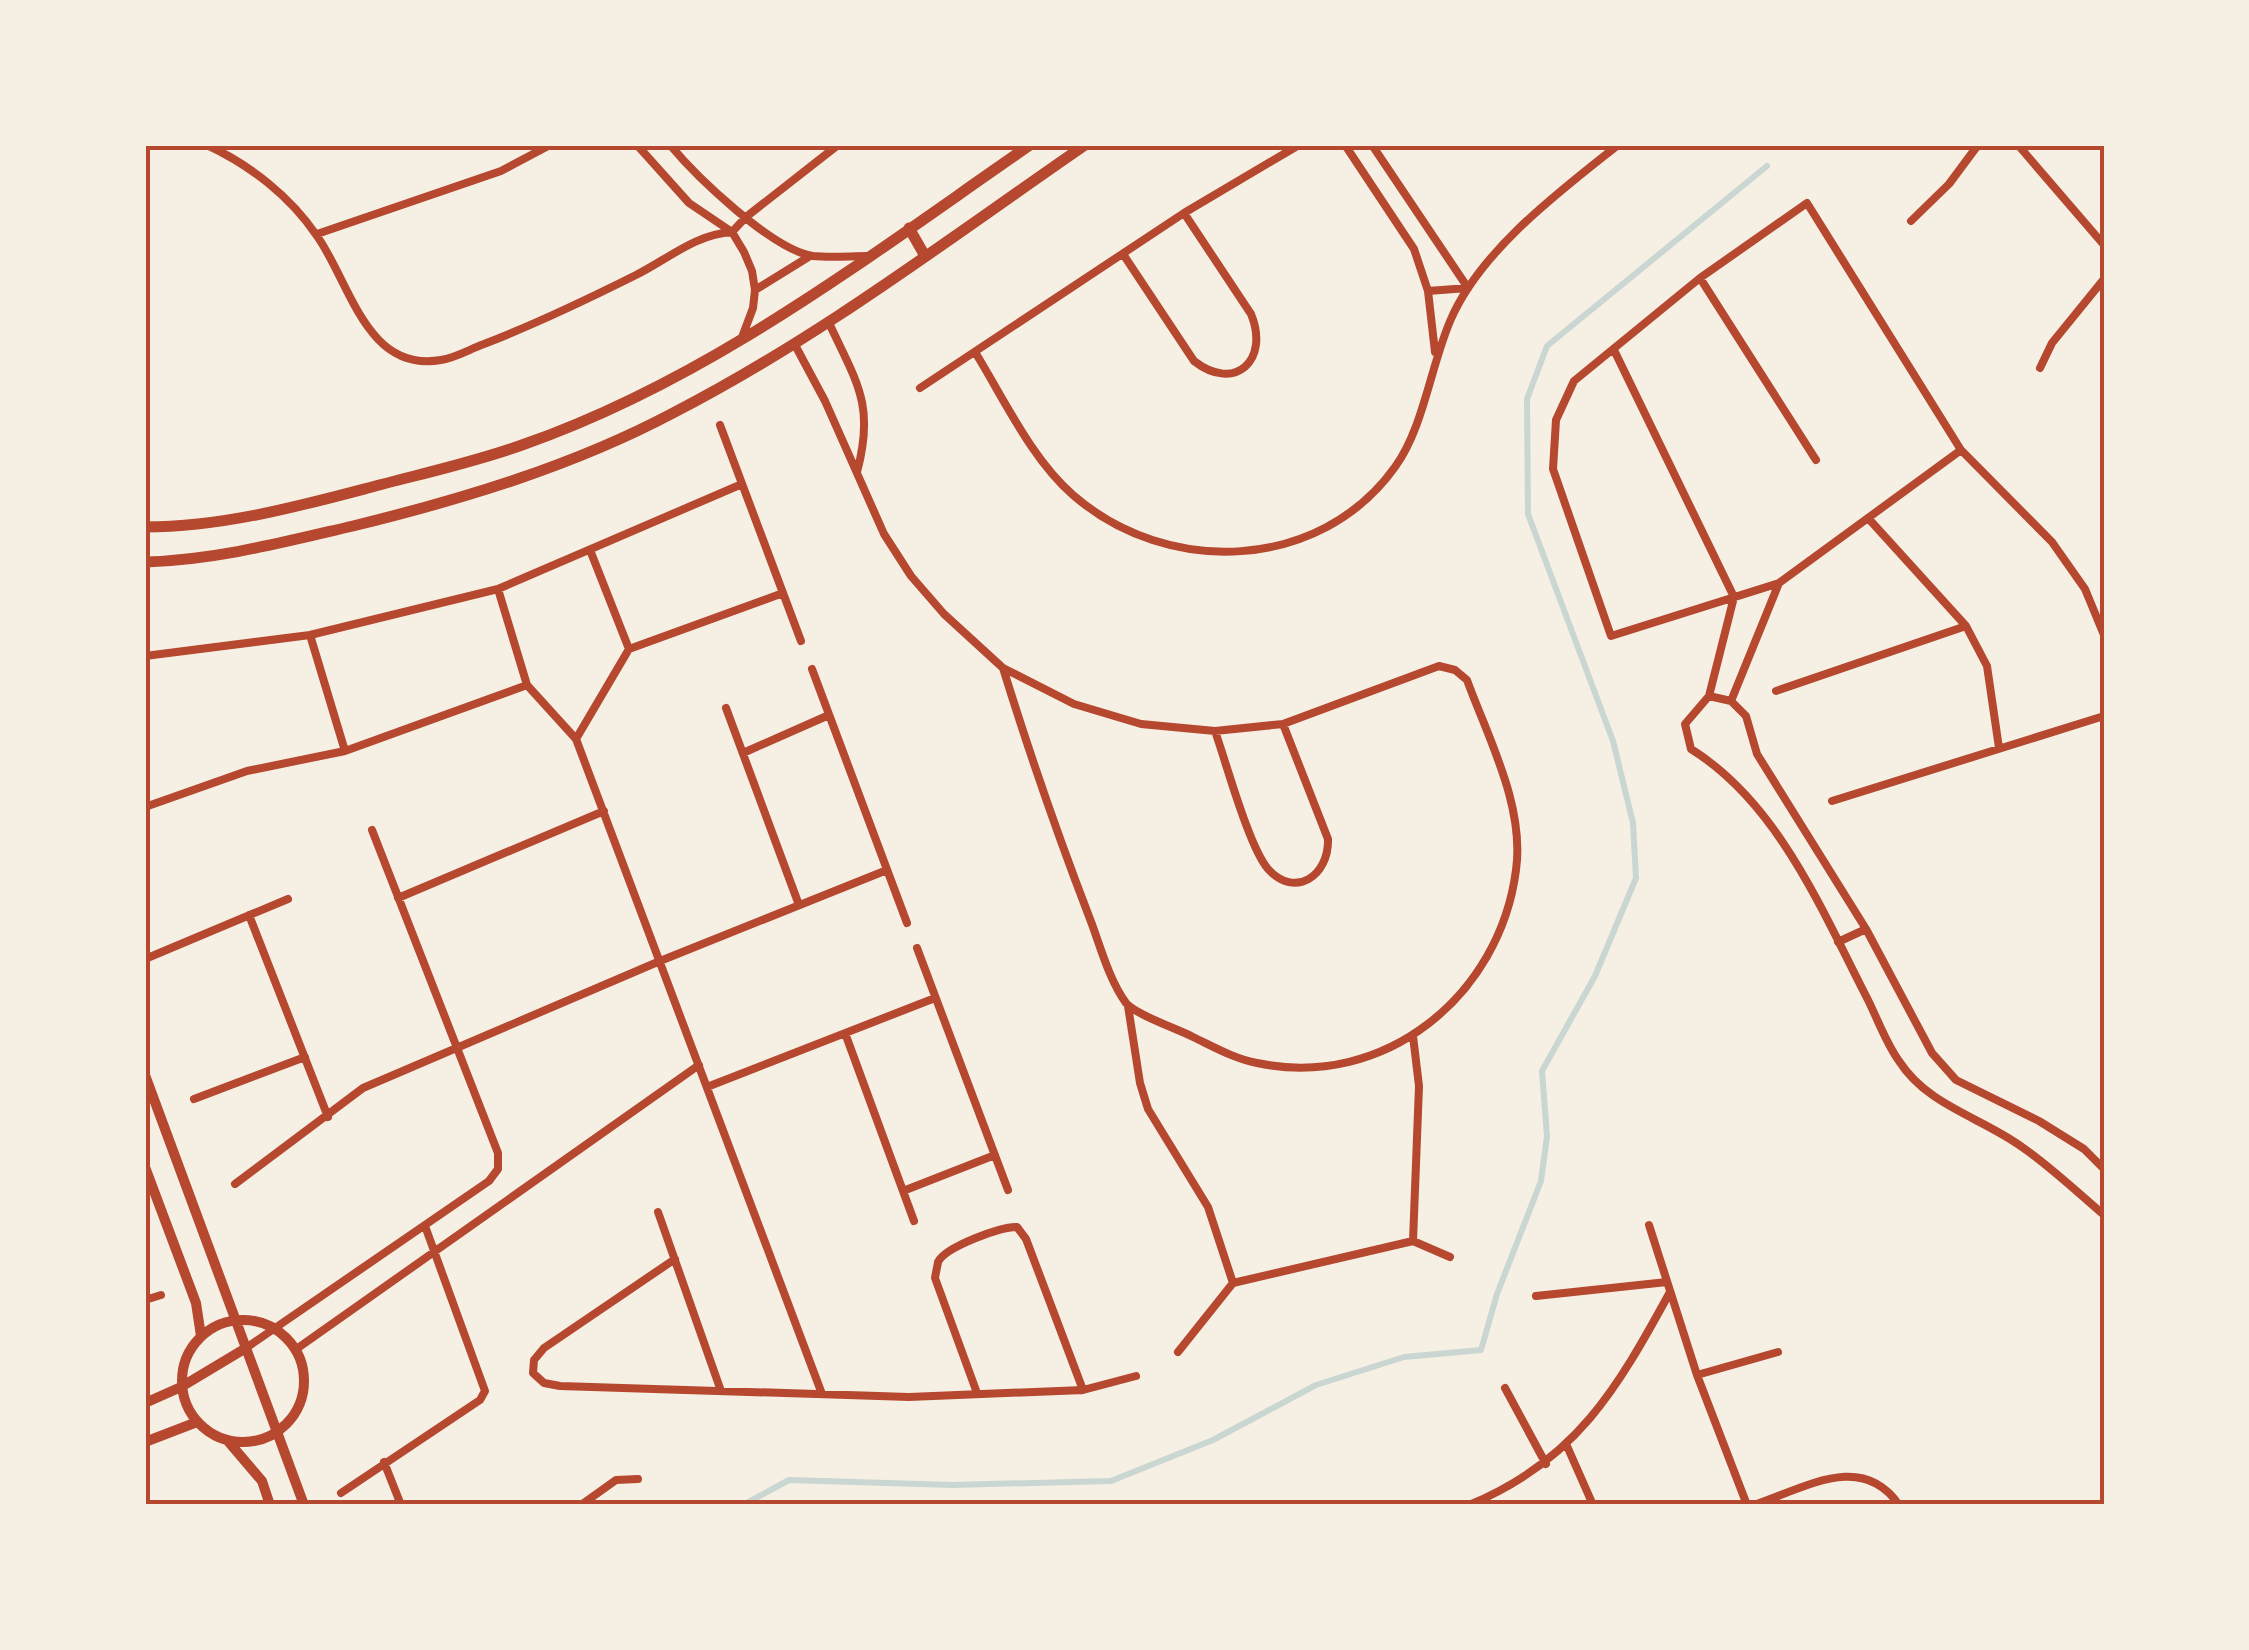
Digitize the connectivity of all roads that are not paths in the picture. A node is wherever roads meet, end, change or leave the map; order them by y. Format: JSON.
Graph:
{"nodes":[{"id":1,"x":207,"y":145,"type":"edge"},
{"id":2,"x":550,"y":145,"type":"edge"},
{"id":3,"x":638,"y":145,"type":"edge"},
{"id":4,"x":670,"y":145,"type":"edge"},
{"id":5,"x":838,"y":145,"type":"edge"},
{"id":6,"x":1030,"y":145,"type":"edge"},
{"id":7,"x":1085,"y":145,"type":"edge"},
{"id":8,"x":1299,"y":145,"type":"edge"},
{"id":9,"x":1345,"y":145,"type":"edge"},
{"id":10,"x":1372,"y":145,"type":"edge"},
{"id":11,"x":1618,"y":145,"type":"edge"},
{"id":12,"x":1978,"y":145,"type":"edge"},
{"id":13,"x":2018,"y":145,"type":"edge"},
{"id":14,"x":1184,"y":214,"type":"junction"},
{"id":15,"x":746,"y":217,"type":"junction"},
{"id":16,"x":1911,"y":222,"type":"dead end"},
{"id":17,"x":909,"y":228,"type":"junction"},
{"id":18,"x":732,"y":232,"type":"junction"},
{"id":19,"x":317,"y":234,"type":"junction"},
{"id":20,"x":2104,"y":245,"type":"edge"},
{"id":21,"x":1122,"y":254,"type":"junction"},
{"id":22,"x":810,"y":256,"type":"junction"},
{"id":23,"x":868,"y":256,"type":"junction"},
{"id":24,"x":925,"y":256,"type":"junction"},
{"id":25,"x":1700,"y":278,"type":"junction"},
{"id":26,"x":2104,"y":279,"type":"edge"},
{"id":27,"x":1468,"y":288,"type":"junction"},
{"id":28,"x":756,"y":290,"type":"junction"},
{"id":29,"x":1428,"y":291,"type":"junction"},
{"id":30,"x":830,"y":323,"type":"junction"},
{"id":31,"x":740,"y":342,"type":"junction"},
{"id":32,"x":795,"y":345,"type":"junction"},
{"id":33,"x":1614,"y":350,"type":"junction"},
{"id":34,"x":975,"y":352,"type":"junction"},
{"id":35,"x":1435,"y":356,"type":"junction"},
{"id":36,"x":2040,"y":368,"type":"dead end"},
{"id":37,"x":920,"y":388,"type":"dead end"},
{"id":38,"x":720,"y":424,"type":"dead end"},
{"id":39,"x":1961,"y":450,"type":"junction"},
{"id":40,"x":1816,"y":460,"type":"dead end"},
{"id":41,"x":858,"y":472,"type":"junction"},
{"id":42,"x":742,"y":484,"type":"junction"},
{"id":43,"x":1868,"y":518,"type":"junction"},
{"id":44,"x":145,"y":527,"type":"edge"},
{"id":45,"x":590,"y":550,"type":"junction"},
{"id":46,"x":145,"y":562,"type":"edge"},
{"id":47,"x":1779,"y":583,"type":"junction"},
{"id":48,"x":498,"y":590,"type":"junction"},
{"id":49,"x":783,"y":593,"type":"junction"},
{"id":50,"x":1734,"y":597,"type":"junction"},
{"id":51,"x":1966,"y":626,"type":"junction"},
{"id":52,"x":2104,"y":634,"type":"edge"},
{"id":53,"x":310,"y":635,"type":"junction"},
{"id":54,"x":802,"y":641,"type":"dead end"},
{"id":55,"x":629,"y":648,"type":"junction"},
{"id":56,"x":145,"y":656,"type":"edge"},
{"id":57,"x":812,"y":668,"type":"dead end"},
{"id":58,"x":1004,"y":668,"type":"junction"},
{"id":59,"x":527,"y":684,"type":"junction"},
{"id":60,"x":1776,"y":690,"type":"dead end"},
{"id":61,"x":1709,"y":696,"type":"junction"},
{"id":62,"x":1731,"y":701,"type":"junction"},
{"id":63,"x":726,"y":708,"type":"dead end"},
{"id":64,"x":830,"y":715,"type":"junction"},
{"id":65,"x":2104,"y":716,"type":"edge"},
{"id":66,"x":1283,"y":724,"type":"junction"},
{"id":67,"x":1215,"y":730,"type":"junction"},
{"id":68,"x":576,"y":739,"type":"junction"},
{"id":69,"x":1999,"y":748,"type":"junction"},
{"id":70,"x":345,"y":751,"type":"junction"},
{"id":71,"x":743,"y":753,"type":"junction"},
{"id":72,"x":1832,"y":801,"type":"dead end"},
{"id":73,"x":145,"y":806,"type":"edge"},
{"id":74,"x":604,"y":811,"type":"junction"},
{"id":75,"x":372,"y":830,"type":"dead end"},
{"id":76,"x":888,"y":870,"type":"junction"},
{"id":77,"x":398,"y":898,"type":"junction"},
{"id":78,"x":288,"y":899,"type":"dead end"},
{"id":79,"x":798,"y":905,"type":"junction"},
{"id":80,"x":248,"y":915,"type":"junction"},
{"id":81,"x":907,"y":922,"type":"dead end"},
{"id":82,"x":1866,"y":929,"type":"junction"},
{"id":83,"x":1838,"y":942,"type":"junction"},
{"id":84,"x":916,"y":948,"type":"dead end"},
{"id":85,"x":145,"y":960,"type":"edge"},
{"id":86,"x":660,"y":961,"type":"junction"},
{"id":87,"x":935,"y":998,"type":"junction"},
{"id":88,"x":1128,"y":1005,"type":"junction"},
{"id":89,"x":845,"y":1033,"type":"junction"},
{"id":90,"x":1413,"y":1036,"type":"junction"},
{"id":91,"x":456,"y":1048,"type":"junction"},
{"id":92,"x":305,"y":1057,"type":"junction"},
{"id":93,"x":699,"y":1064,"type":"junction"},
{"id":94,"x":145,"y":1075,"type":"edge"},
{"id":95,"x":707,"y":1087,"type":"junction"},
{"id":96,"x":194,"y":1099,"type":"dead end"},
{"id":97,"x":328,"y":1117,"type":"junction"},
{"id":98,"x":995,"y":1155,"type":"junction"},
{"id":99,"x":145,"y":1167,"type":"edge"},
{"id":100,"x":2104,"y":1169,"type":"edge"},
{"id":101,"x":234,"y":1184,"type":"dead end"},
{"id":102,"x":1008,"y":1190,"type":"dead end"},
{"id":103,"x":903,"y":1191,"type":"junction"},
{"id":104,"x":658,"y":1212,"type":"dead end"},
{"id":105,"x":2104,"y":1215,"type":"edge"},
{"id":106,"x":914,"y":1221,"type":"dead end"},
{"id":107,"x":425,"y":1226,"type":"junction"},
{"id":108,"x":1649,"y":1226,"type":"dead end"},
{"id":109,"x":1413,"y":1242,"type":"junction"},
{"id":110,"x":435,"y":1252,"type":"junction"},
{"id":111,"x":1450,"y":1257,"type":"dead end"},
{"id":112,"x":674,"y":1258,"type":"junction"},
{"id":113,"x":1232,"y":1283,"type":"junction"},
{"id":114,"x":1668,"y":1287,"type":"junction"},
{"id":115,"x":160,"y":1294,"type":"dead end"},
{"id":116,"x":1536,"y":1296,"type":"dead end"},
{"id":117,"x":145,"y":1300,"type":"edge"},
{"id":118,"x":236,"y":1319,"type":"junction"},
{"id":119,"x":276,"y":1330,"type":"junction"},
{"id":120,"x":201,"y":1336,"type":"junction"},
{"id":121,"x":246,"y":1348,"type":"junction"},
{"id":122,"x":295,"y":1350,"type":"junction"},
{"id":123,"x":1178,"y":1352,"type":"dead end"},
{"id":124,"x":1778,"y":1352,"type":"dead end"},
{"id":125,"x":1697,"y":1375,"type":"junction"},
{"id":126,"x":1136,"y":1376,"type":"dead end"},
{"id":127,"x":182,"y":1387,"type":"junction"},
{"id":128,"x":1505,"y":1388,"type":"dead end"},
{"id":129,"x":1083,"y":1390,"type":"junction"},
{"id":130,"x":721,"y":1391,"type":"junction"},
{"id":131,"x":978,"y":1393,"type":"junction"},
{"id":132,"x":822,"y":1394,"type":"junction"},
{"id":133,"x":145,"y":1403,"type":"edge"},
{"id":134,"x":197,"y":1422,"type":"junction"},
{"id":135,"x":278,"y":1432,"type":"junction"},
{"id":136,"x":227,"y":1439,"type":"junction"},
{"id":137,"x":145,"y":1442,"type":"edge"},
{"id":138,"x":1567,"y":1446,"type":"junction"},
{"id":139,"x":384,"y":1462,"type":"junction"},
{"id":140,"x":1546,"y":1464,"type":"junction"},
{"id":141,"x":638,"y":1479,"type":"dead end"},
{"id":142,"x":340,"y":1493,"type":"dead end"},
{"id":143,"x":270,"y":1505,"type":"edge"},
{"id":144,"x":304,"y":1505,"type":"edge"},
{"id":145,"x":401,"y":1505,"type":"edge"},
{"id":146,"x":582,"y":1505,"type":"edge"},
{"id":147,"x":1470,"y":1505,"type":"edge"},
{"id":148,"x":1593,"y":1505,"type":"edge"},
{"id":149,"x":1751,"y":1505,"type":"edge"},
{"id":150,"x":1899,"y":1505,"type":"edge"}],
"edges":[{"from":1,"to":19,"type":"street"},
{"from":2,"to":19,"type":"street"},
{"from":3,"to":18,"type":"street"},
{"from":4,"to":15,"type":"street"},
{"from":5,"to":15,"type":"street"},
{"from":6,"to":17,"type":"main road"},
{"from":7,"to":24,"type":"main road"},
{"from":8,"to":14,"type":"street"},
{"from":9,"to":29,"type":"street"},
{"from":10,"to":27,"type":"street"},
{"from":11,"to":27,"type":"street"},
{"from":12,"to":16,"type":"street"},
{"from":13,"to":20,"type":"street"},
{"from":14,"to":21,"type":"street"},
{"from":14,"to":21,"type":"street"},
{"from":15,"to":18,"type":"street"},
{"from":15,"to":22,"type":"street"},
{"from":17,"to":23,"type":"main road"},
{"from":17,"to":24,"type":"main road"},
{"from":18,"to":19,"type":"street"},
{"from":18,"to":28,"type":"street"},
{"from":21,"to":34,"type":"street"},
{"from":22,"to":23,"type":"street"},
{"from":22,"to":28,"type":"street"},
{"from":23,"to":31,"type":"main road"},
{"from":24,"to":30,"type":"main road"},
{"from":25,"to":33,"type":"street"},
{"from":25,"to":39,"type":"street"},
{"from":25,"to":40,"type":"street"},
{"from":26,"to":36,"type":"street"},
{"from":27,"to":29,"type":"street"},
{"from":27,"to":35,"type":"street"},
{"from":28,"to":31,"type":"street"},
{"from":29,"to":35,"type":"street"},
{"from":30,"to":32,"type":"main road"},
{"from":30,"to":41,"type":"street"},
{"from":31,"to":44,"type":"main road"},
{"from":32,"to":41,"type":"street"},
{"from":32,"to":46,"type":"main road"},
{"from":33,"to":50,"type":"street"},
{"from":33,"to":50,"type":"street"},
{"from":34,"to":35,"type":"street"},
{"from":34,"to":37,"type":"street"},
{"from":38,"to":42,"type":"street"},
{"from":39,"to":43,"type":"street"},
{"from":39,"to":52,"type":"street"},
{"from":41,"to":58,"type":"street"},
{"from":42,"to":45,"type":"street"},
{"from":42,"to":49,"type":"street"},
{"from":43,"to":47,"type":"street"},
{"from":43,"to":51,"type":"street"},
{"from":45,"to":48,"type":"street"},
{"from":45,"to":55,"type":"street"},
{"from":47,"to":50,"type":"street"},
{"from":47,"to":62,"type":"street"},
{"from":48,"to":53,"type":"street"},
{"from":48,"to":59,"type":"street"},
{"from":49,"to":54,"type":"street"},
{"from":49,"to":55,"type":"street"},
{"from":50,"to":61,"type":"street"},
{"from":51,"to":60,"type":"street"},
{"from":51,"to":69,"type":"street"},
{"from":53,"to":56,"type":"street"},
{"from":53,"to":70,"type":"street"},
{"from":55,"to":68,"type":"street"},
{"from":57,"to":64,"type":"street"},
{"from":58,"to":67,"type":"street"},
{"from":58,"to":88,"type":"street"},
{"from":59,"to":68,"type":"street"},
{"from":59,"to":70,"type":"street"},
{"from":61,"to":62,"type":"street"},
{"from":61,"to":83,"type":"street"},
{"from":62,"to":82,"type":"street"},
{"from":63,"to":71,"type":"street"},
{"from":64,"to":71,"type":"street"},
{"from":64,"to":76,"type":"street"},
{"from":65,"to":69,"type":"street"},
{"from":66,"to":67,"type":"street"},
{"from":66,"to":67,"type":"street"},
{"from":66,"to":90,"type":"street"},
{"from":68,"to":74,"type":"street"},
{"from":69,"to":72,"type":"street"},
{"from":70,"to":73,"type":"street"},
{"from":71,"to":79,"type":"street"},
{"from":74,"to":77,"type":"street"},
{"from":74,"to":86,"type":"street"},
{"from":75,"to":77,"type":"street"},
{"from":76,"to":79,"type":"street"},
{"from":76,"to":81,"type":"street"},
{"from":77,"to":91,"type":"street"},
{"from":78,"to":80,"type":"street"},
{"from":79,"to":86,"type":"street"},
{"from":80,"to":85,"type":"street"},
{"from":80,"to":92,"type":"street"},
{"from":82,"to":83,"type":"street"},
{"from":82,"to":100,"type":"street"},
{"from":83,"to":105,"type":"street"},
{"from":84,"to":87,"type":"street"},
{"from":86,"to":91,"type":"street"},
{"from":86,"to":93,"type":"street"},
{"from":87,"to":89,"type":"street"},
{"from":87,"to":98,"type":"street"},
{"from":88,"to":90,"type":"street"},
{"from":88,"to":113,"type":"street"},
{"from":89,"to":95,"type":"street"},
{"from":89,"to":103,"type":"street"},
{"from":90,"to":109,"type":"street"},
{"from":91,"to":97,"type":"street"},
{"from":91,"to":107,"type":"street"},
{"from":92,"to":96,"type":"street"},
{"from":92,"to":97,"type":"street"},
{"from":93,"to":95,"type":"street"},
{"from":93,"to":110,"type":"street"},
{"from":94,"to":118,"type":"street"},
{"from":95,"to":132,"type":"street"},
{"from":97,"to":101,"type":"street"},
{"from":98,"to":102,"type":"street"},
{"from":98,"to":103,"type":"street"},
{"from":99,"to":120,"type":"street"},
{"from":103,"to":106,"type":"street"},
{"from":104,"to":112,"type":"street"},
{"from":107,"to":110,"type":"street"},
{"from":107,"to":119,"type":"street"},
{"from":108,"to":114,"type":"street"},
{"from":109,"to":111,"type":"street"},
{"from":109,"to":113,"type":"street"},
{"from":110,"to":122,"type":"street"},
{"from":110,"to":139,"type":"street"},
{"from":112,"to":130,"type":"street"},
{"from":112,"to":130,"type":"street"},
{"from":113,"to":123,"type":"street"},
{"from":114,"to":116,"type":"street"},
{"from":114,"to":125,"type":"street"},
{"from":114,"to":138,"type":"street"},
{"from":115,"to":117,"type":"street"},
{"from":118,"to":119,"type":"street"},
{"from":118,"to":120,"type":"street"},
{"from":118,"to":121,"type":"street"},
{"from":119,"to":121,"type":"street"},
{"from":119,"to":122,"type":"street"},
{"from":120,"to":127,"type":"street"},
{"from":121,"to":127,"type":"street"},
{"from":121,"to":135,"type":"street"},
{"from":122,"to":135,"type":"street"},
{"from":124,"to":125,"type":"street"},
{"from":125,"to":149,"type":"street"},
{"from":126,"to":129,"type":"street"},
{"from":127,"to":133,"type":"street"},
{"from":127,"to":134,"type":"street"},
{"from":128,"to":140,"type":"street"},
{"from":129,"to":131,"type":"street"},
{"from":129,"to":131,"type":"street"},
{"from":130,"to":132,"type":"street"},
{"from":131,"to":132,"type":"street"},
{"from":134,"to":136,"type":"street"},
{"from":134,"to":137,"type":"street"},
{"from":135,"to":136,"type":"street"},
{"from":135,"to":144,"type":"street"},
{"from":136,"to":143,"type":"street"},
{"from":138,"to":140,"type":"street"},
{"from":138,"to":148,"type":"street"},
{"from":139,"to":142,"type":"street"},
{"from":139,"to":145,"type":"street"},
{"from":140,"to":147,"type":"street"},
{"from":141,"to":146,"type":"street"},
{"from":149,"to":150,"type":"street"}]}
